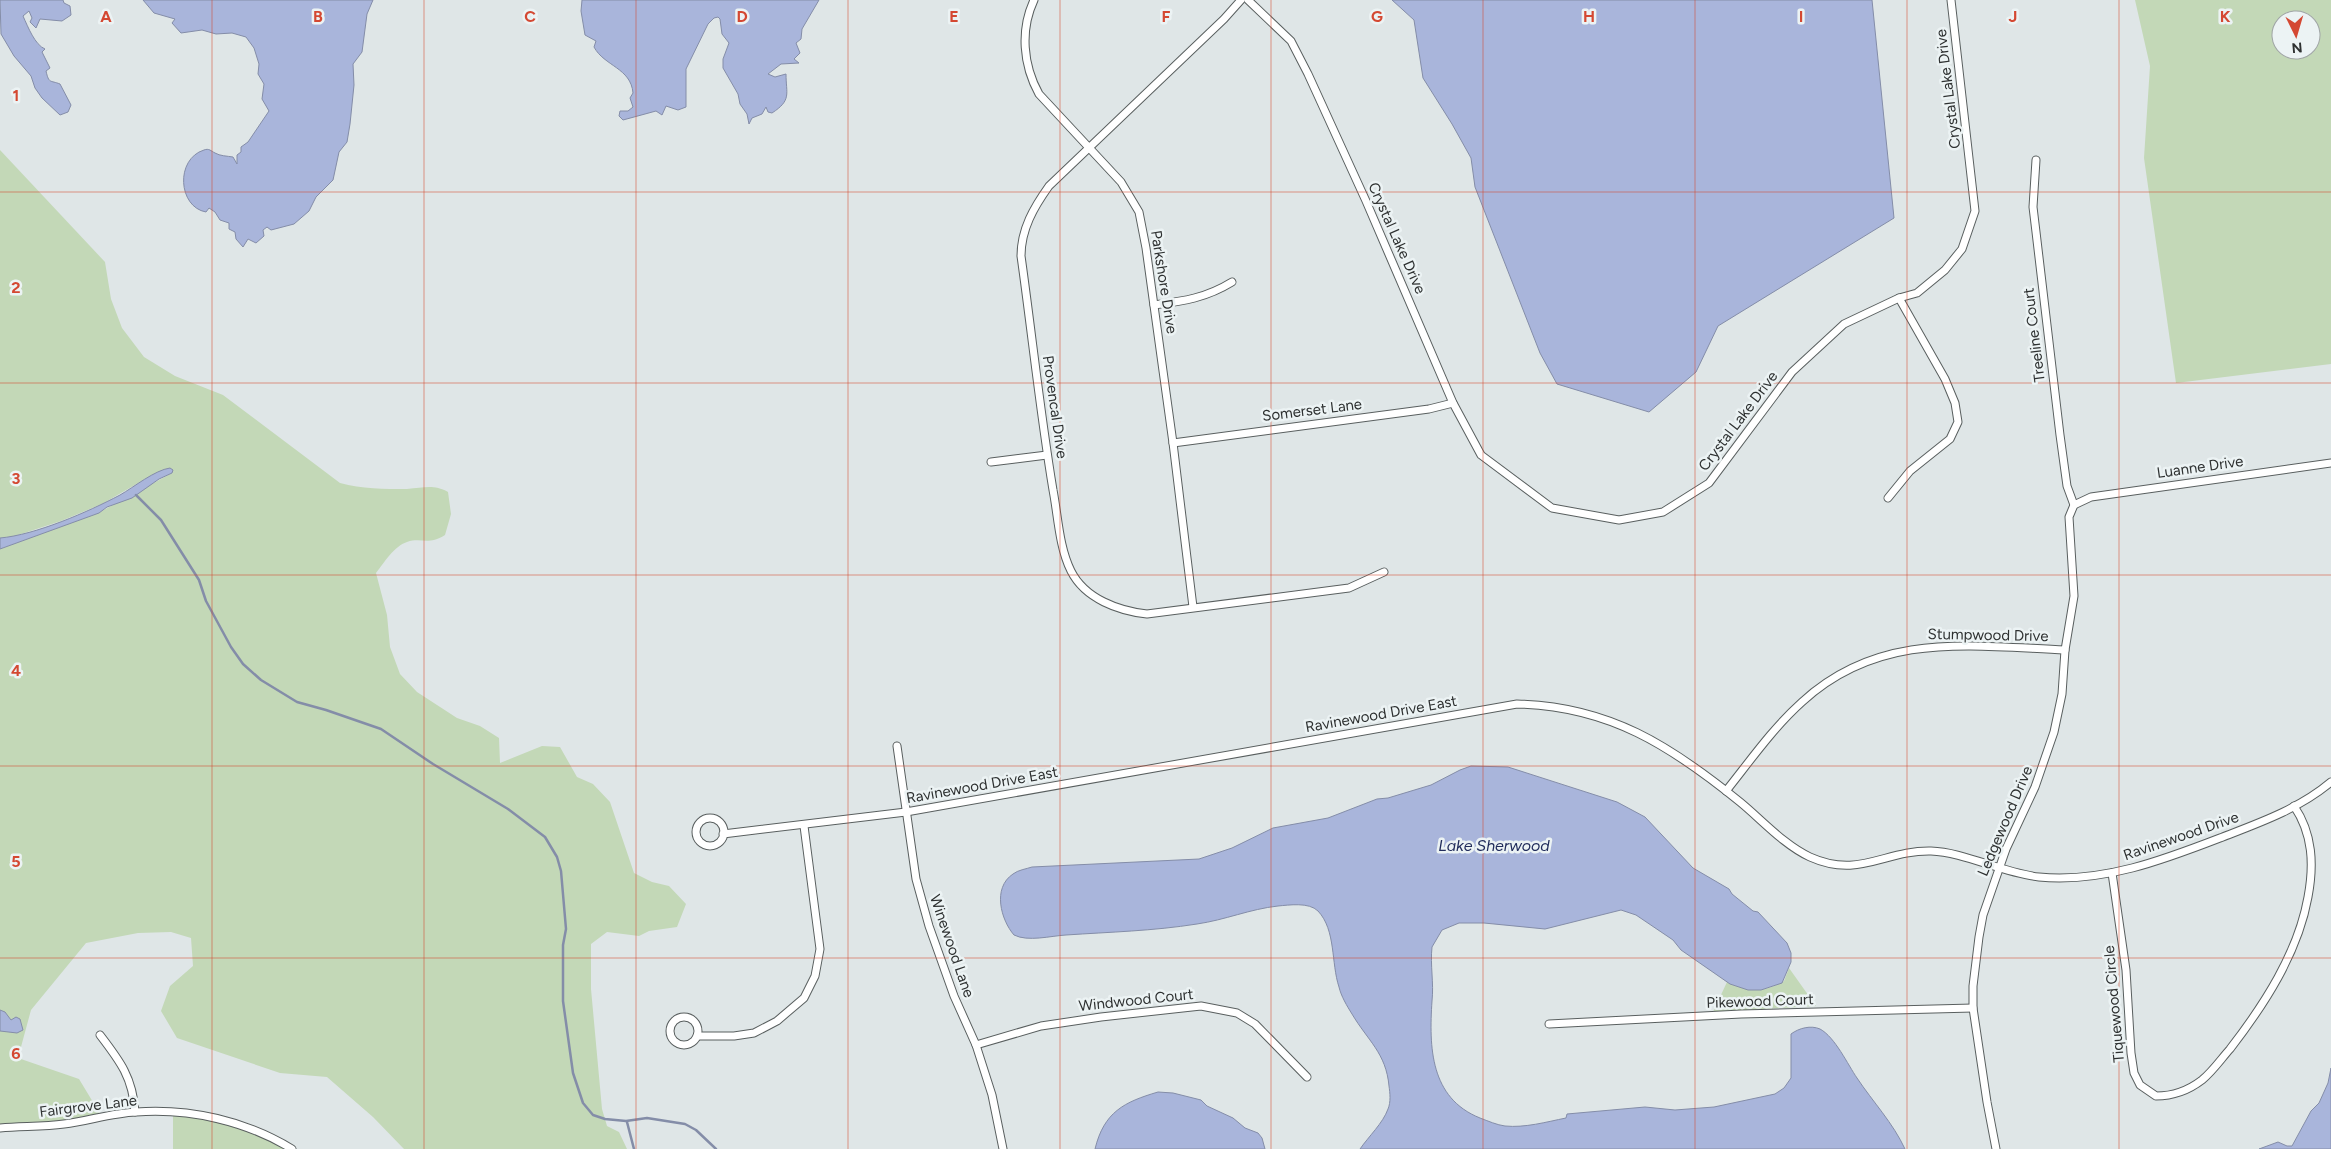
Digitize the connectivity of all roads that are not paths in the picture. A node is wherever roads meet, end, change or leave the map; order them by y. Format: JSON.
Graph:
{"nodes":[{"id":1,"x":1034,"y":0,"type":"edge"},
{"id":2,"x":1241,"y":0,"type":"edge"},
{"id":3,"x":1248,"y":0,"type":"edge"},
{"id":4,"x":1951,"y":0,"type":"edge"},
{"id":5,"x":1090,"y":147,"type":"junction"},
{"id":6,"x":2036,"y":160,"type":"dead end"},
{"id":7,"x":1232,"y":282,"type":"dead end"},
{"id":8,"x":1899,"y":298,"type":"junction"},
{"id":9,"x":1154,"y":305,"type":"junction"},
{"id":10,"x":1453,"y":403,"type":"junction"},
{"id":11,"x":1173,"y":443,"type":"junction"},
{"id":12,"x":1048,"y":455,"type":"junction"},
{"id":13,"x":991,"y":462,"type":"dead end"},
{"id":14,"x":2331,"y":463,"type":"edge"},
{"id":15,"x":1888,"y":498,"type":"dead end"},
{"id":16,"x":2074,"y":505,"type":"junction"},
{"id":17,"x":1384,"y":572,"type":"dead end"},
{"id":18,"x":1193,"y":607,"type":"junction"},
{"id":19,"x":2065,"y":650,"type":"junction"},
{"id":20,"x":897,"y":746,"type":"dead end"},
{"id":21,"x":2331,"y":782,"type":"edge"},
{"id":22,"x":1726,"y":792,"type":"junction"},
{"id":23,"x":2294,"y":806,"type":"junction"},
{"id":24,"x":906,"y":812,"type":"junction"},
{"id":25,"x":804,"y":826,"type":"junction"},
{"id":26,"x":724,"y":834,"type":"junction"},
{"id":27,"x":1999,"y":869,"type":"junction"},
{"id":28,"x":2112,"y":873,"type":"junction"},
{"id":29,"x":1973,"y":1008,"type":"junction"},
{"id":30,"x":1548,"y":1024,"type":"dead end"},
{"id":31,"x":100,"y":1035,"type":"dead end"},
{"id":32,"x":697,"y":1036,"type":"junction"},
{"id":33,"x":976,"y":1046,"type":"junction"},
{"id":34,"x":1307,"y":1077,"type":"dead end"},
{"id":35,"x":135,"y":1112,"type":"junction"},
{"id":36,"x":0,"y":1128,"type":"edge"},
{"id":37,"x":292,"y":1149,"type":"edge"},
{"id":38,"x":1003,"y":1149,"type":"edge"},
{"id":39,"x":1996,"y":1149,"type":"edge"}],
"edges":[{"from":1,"to":5,"type":"street","name":"Parkshore Drive"},
{"from":2,"to":5,"type":"street","name":"Provencal Drive"},
{"from":3,"to":10,"type":"street","name":"Crystal Lake Drive"},
{"from":4,"to":8,"type":"street","name":"Crystal Lake Drive"},
{"from":5,"to":9,"type":"street","name":"Parkshore Drive"},
{"from":5,"to":12,"type":"street","name":"Provencal Drive"},
{"from":6,"to":16,"type":"street","name":"Treeline Court"},
{"from":7,"to":9,"type":"street"},
{"from":8,"to":10,"type":"street","name":"Crystal Lake Drive"},
{"from":8,"to":15,"type":"street"},
{"from":9,"to":11,"type":"street","name":"Parkshore Drive"},
{"from":10,"to":11,"type":"street","name":"Somerset Lane"},
{"from":11,"to":18,"type":"street","name":"Parkshore Drive"},
{"from":12,"to":13,"type":"street"},
{"from":12,"to":18,"type":"street","name":"Provencal Drive"},
{"from":14,"to":16,"type":"street","name":"Luanne Drive"},
{"from":16,"to":19,"type":"street","name":"Ledgewood Drive"},
{"from":17,"to":18,"type":"street","name":"Provencal Drive"},
{"from":19,"to":22,"type":"street","name":"Stumpwood Drive"},
{"from":19,"to":27,"type":"street","name":"Ledgewood Drive"},
{"from":20,"to":24,"type":"street","name":"Winewood Lane"},
{"from":21,"to":23,"type":"street","name":"Ravinewood Drive"},
{"from":22,"to":24,"type":"street","name":"Ravinewood Drive East"},
{"from":22,"to":27,"type":"street","name":"Ravinewood Drive East"},
{"from":23,"to":28,"type":"street","name":"Ravinewood Drive"},
{"from":23,"to":28,"type":"street","name":"Tiquewood Circle"},
{"from":24,"to":25,"type":"street","name":"Ravinewood Drive East"},
{"from":24,"to":33,"type":"street","name":"Winewood Lane"},
{"from":25,"to":26,"type":"street","name":"Ravinewood Drive East"},
{"from":25,"to":32,"type":"street"},
{"from":26,"to":26,"type":"street","name":"Ravinewood Drive East"},
{"from":27,"to":28,"type":"street","name":"Ravinewood Drive"},
{"from":27,"to":29,"type":"street","name":"Ledgewood Drive"},
{"from":29,"to":30,"type":"street","name":"Pikewood Court"},
{"from":29,"to":39,"type":"street","name":"Ledgewood Drive"},
{"from":31,"to":35,"type":"street"},
{"from":32,"to":32,"type":"street"},
{"from":33,"to":34,"type":"street","name":"Windwood Court"},
{"from":33,"to":38,"type":"street","name":"Winewood Lane"},
{"from":35,"to":36,"type":"street","name":"Fairgrove Lane"},
{"from":35,"to":37,"type":"street","name":"Fairgrove Lane"}]}
